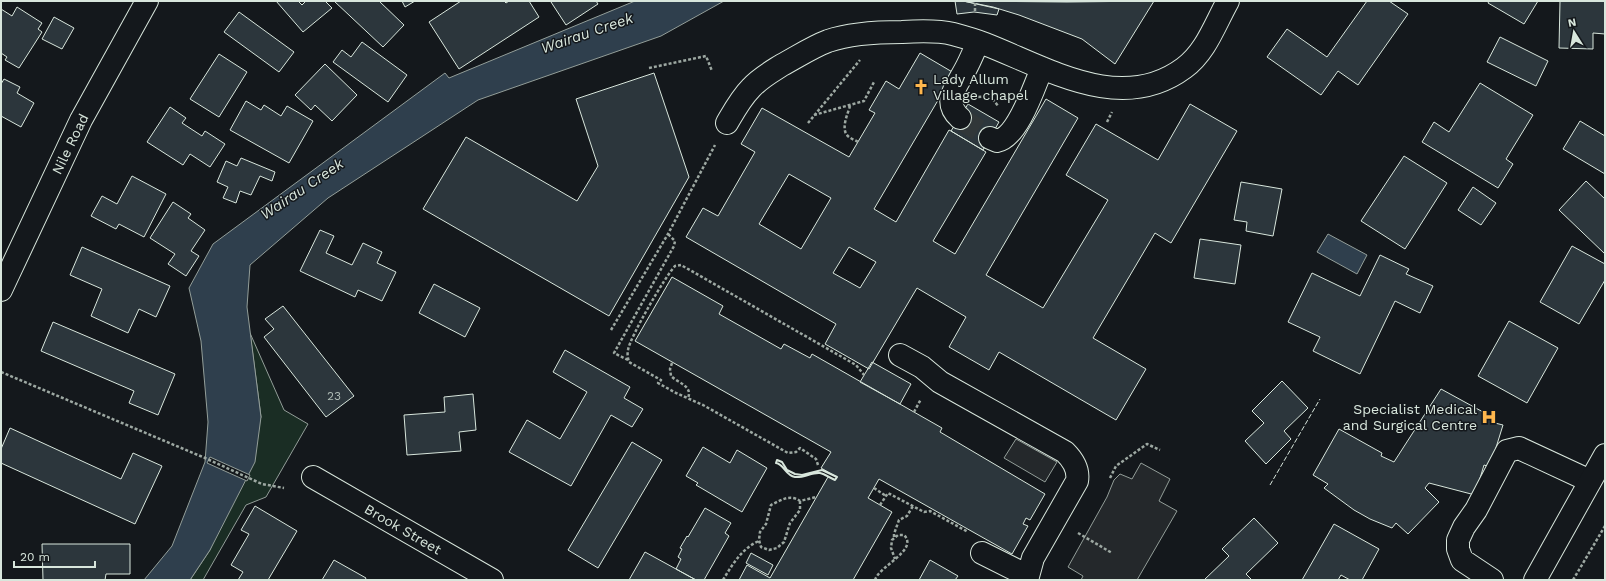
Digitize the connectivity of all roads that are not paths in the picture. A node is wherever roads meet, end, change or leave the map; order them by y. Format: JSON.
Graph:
{"nodes":[{"id":1,"x":147,"y":1,"type":"edge"},
{"id":2,"x":1228,"y":1,"type":"edge"},
{"id":3,"x":978,"y":42,"type":"junction"},
{"id":4,"x":1042,"y":68,"type":"junction"},
{"id":5,"x":960,"y":118,"type":"tunnel mouth"},
{"id":6,"x":727,"y":123,"type":"road end"},
{"id":7,"x":990,"y":138,"type":"tunnel mouth"},
{"id":8,"x":1,"y":290,"type":"edge"},
{"id":9,"x":900,"y":355,"type":"dead end"},
{"id":10,"x":1605,"y":455,"type":"edge"},
{"id":11,"x":313,"y":477,"type":"dead end"},
{"id":12,"x":1590,"y":481,"type":"junction"},
{"id":13,"x":982,"y":553,"type":"dead end"},
{"id":14,"x":1027,"y":578,"type":"edge"},
{"id":15,"x":492,"y":580,"type":"edge"},
{"id":16,"x":1492,"y":580,"type":"edge"},
{"id":17,"x":1535,"y":580,"type":"edge"}],
"edges":[{"from":1,"to":8,"type":"street","name":"Nile Road"},
{"from":2,"to":4,"type":"street"},
{"from":3,"to":4,"type":"street"},
{"from":3,"to":5,"type":"street"},
{"from":3,"to":6,"type":"street"},
{"from":4,"to":7,"type":"street"},
{"from":9,"to":14,"type":"street"},
{"from":10,"to":12,"type":"street"},
{"from":11,"to":15,"type":"street","name":"Brook Street"},
{"from":12,"to":16,"type":"street"},
{"from":12,"to":17,"type":"street"},
{"from":13,"to":14,"type":"street"}]}
